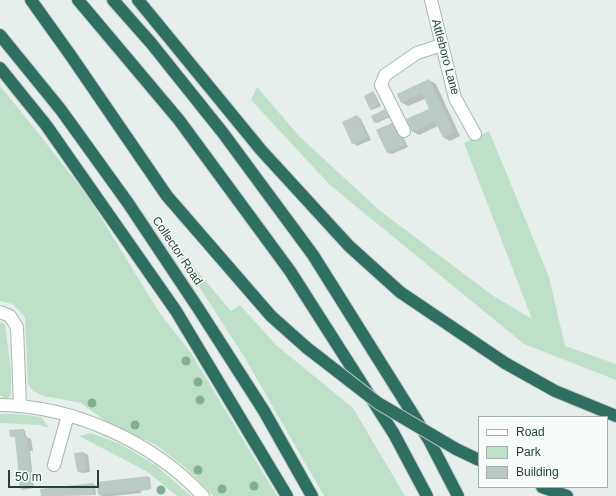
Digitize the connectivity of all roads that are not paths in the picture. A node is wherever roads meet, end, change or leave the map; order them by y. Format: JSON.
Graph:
{"nodes":[{"id":1,"x":31,"y":0,"type":"edge"},
{"id":2,"x":78,"y":0,"type":"edge"},
{"id":3,"x":113,"y":0,"type":"edge"},
{"id":4,"x":138,"y":0,"type":"edge"},
{"id":5,"x":431,"y":0,"type":"edge"},
{"id":6,"x":0,"y":35,"type":"edge"},
{"id":7,"x":442,"y":45,"type":"junction"},
{"id":8,"x":0,"y":68,"type":"edge"},
{"id":9,"x":404,"y":131,"type":"dead end"},
{"id":10,"x":476,"y":134,"type":"dead end"},
{"id":11,"x":0,"y":312,"type":"edge"},
{"id":12,"x":0,"y":405,"type":"edge"},
{"id":13,"x":20,"y":406,"type":"junction"},
{"id":14,"x":68,"y":415,"type":"junction"},
{"id":15,"x":616,"y":416,"type":"edge"},
{"id":16,"x":478,"y":460,"type":"edge"},
{"id":17,"x":54,"y":465,"type":"dead end"},
{"id":18,"x":545,"y":488,"type":"edge"},
{"id":19,"x":203,"y":496,"type":"edge"},
{"id":20,"x":287,"y":496,"type":"edge"},
{"id":21,"x":312,"y":496,"type":"edge"},
{"id":22,"x":427,"y":496,"type":"edge"},
{"id":23,"x":458,"y":496,"type":"edge"},
{"id":24,"x":568,"y":496,"type":"edge"}],
"edges":[{"from":1,"to":16,"type":"highway","bridge":true},
{"from":2,"to":22,"type":"highway"},
{"from":3,"to":23,"type":"highway"},
{"from":4,"to":15,"type":"highway"},
{"from":5,"to":7,"type":"street","name":"Attleboro Lane"},
{"from":6,"to":21,"type":"highway","name":"Collector Road"},
{"from":7,"to":9,"type":"street"},
{"from":7,"to":10,"type":"street","name":"Attleboro Lane"},
{"from":8,"to":20,"type":"highway"},
{"from":11,"to":13,"type":"street"},
{"from":12,"to":13,"type":"street"},
{"from":13,"to":14,"type":"street"},
{"from":14,"to":17,"type":"street"},
{"from":14,"to":19,"type":"street"},
{"from":18,"to":24,"type":"highway"}]}
